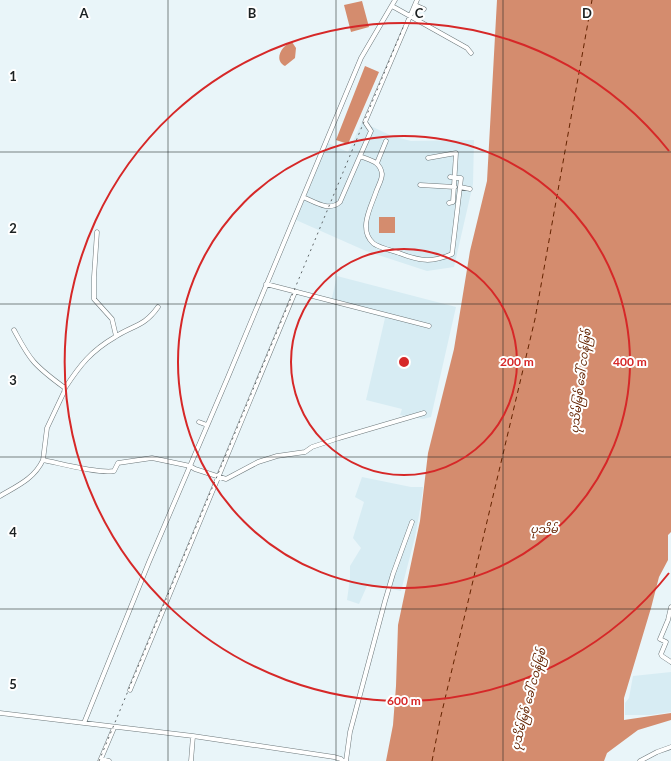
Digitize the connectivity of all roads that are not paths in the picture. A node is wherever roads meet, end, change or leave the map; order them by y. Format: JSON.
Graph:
{"nodes":[{"id":1,"x":417,"y":0,"type":"edge"},
{"id":2,"x":393,"y":2,"type":"edge"},
{"id":3,"x":414,"y":5,"type":"junction"},
{"id":4,"x":424,"y":9,"type":"dead end"},
{"id":5,"x":410,"y":16,"type":"junction"},
{"id":6,"x":471,"y":53,"type":"dead end"},
{"id":7,"x":386,"y":141,"type":"dead end"},
{"id":8,"x":446,"y":149,"type":"dead end"},
{"id":9,"x":448,"y":154,"type":"junction"},
{"id":10,"x":360,"y":156,"type":"junction"},
{"id":11,"x":428,"y":158,"type":"dead end"},
{"id":12,"x":377,"y":163,"type":"junction"},
{"id":13,"x":450,"y":177,"type":"dead end"},
{"id":14,"x":455,"y":177,"type":"junction"},
{"id":15,"x":420,"y":185,"type":"dead end"},
{"id":16,"x":455,"y":187,"type":"junction"},
{"id":17,"x":460,"y":187,"type":"junction"},
{"id":18,"x":470,"y":189,"type":"dead end"},
{"id":19,"x":302,"y":197,"type":"junction"},
{"id":20,"x":449,"y":203,"type":"dead end"},
{"id":21,"x":97,"y":232,"type":"dead end"},
{"id":22,"x":266,"y":284,"type":"junction"},
{"id":23,"x":295,"y":292,"type":"junction"},
{"id":24,"x":158,"y":307,"type":"dead end"},
{"id":25,"x":429,"y":326,"type":"dead end"},
{"id":26,"x":14,"y":330,"type":"dead end"},
{"id":27,"x":116,"y":336,"type":"junction"},
{"id":28,"x":65,"y":388,"type":"junction"},
{"id":29,"x":424,"y":413,"type":"dead end"},
{"id":30,"x":199,"y":422,"type":"dead end"},
{"id":31,"x":207,"y":425,"type":"junction"},
{"id":32,"x":43,"y":460,"type":"junction"},
{"id":33,"x":190,"y":466,"type":"junction"},
{"id":34,"x":218,"y":476,"type":"junction"},
{"id":35,"x":0,"y":496,"type":"edge"},
{"id":36,"x":412,"y":522,"type":"dead end"},
{"id":37,"x":671,"y":608,"type":"edge"},
{"id":38,"x":671,"y":662,"type":"edge"},
{"id":39,"x":130,"y":690,"type":"dead end"},
{"id":40,"x":0,"y":713,"type":"edge"},
{"id":41,"x":84,"y":723,"type":"junction"},
{"id":42,"x":114,"y":728,"type":"junction"},
{"id":43,"x":193,"y":736,"type":"junction"},
{"id":44,"x":671,"y":747,"type":"edge"},
{"id":45,"x":101,"y":760,"type":"edge"},
{"id":46,"x":109,"y":761,"type":"edge"},
{"id":47,"x":191,"y":761,"type":"edge"},
{"id":48,"x":344,"y":761,"type":"edge"},
{"id":49,"x":640,"y":761,"type":"edge"}],
"edges":[{"from":1,"to":3,"type":"street"},
{"from":2,"to":5,"type":"street"},
{"from":2,"to":19,"type":"street"},
{"from":3,"to":4,"type":"street"},
{"from":3,"to":5,"type":"street"},
{"from":5,"to":6,"type":"street"},
{"from":5,"to":10,"type":"street"},
{"from":7,"to":12,"type":"street"},
{"from":8,"to":9,"type":"street"},
{"from":9,"to":11,"type":"street"},
{"from":9,"to":14,"type":"street"},
{"from":10,"to":12,"type":"street"},
{"from":10,"to":19,"type":"street"},
{"from":12,"to":17,"type":"street"},
{"from":13,"to":14,"type":"street"},
{"from":14,"to":16,"type":"street"},
{"from":14,"to":17,"type":"street"},
{"from":15,"to":16,"type":"street"},
{"from":16,"to":20,"type":"street"},
{"from":17,"to":18,"type":"street"},
{"from":19,"to":22,"type":"street"},
{"from":21,"to":27,"type":"street"},
{"from":22,"to":23,"type":"street"},
{"from":22,"to":31,"type":"street"},
{"from":23,"to":25,"type":"street"},
{"from":23,"to":34,"type":"street"},
{"from":24,"to":27,"type":"street"},
{"from":26,"to":28,"type":"street"},
{"from":27,"to":28,"type":"street"},
{"from":28,"to":32,"type":"street"},
{"from":29,"to":34,"type":"street"},
{"from":30,"to":31,"type":"street"},
{"from":31,"to":33,"type":"street"},
{"from":32,"to":33,"type":"street"},
{"from":32,"to":35,"type":"street"},
{"from":33,"to":34,"type":"street"},
{"from":33,"to":41,"type":"street"},
{"from":34,"to":39,"type":"street"},
{"from":36,"to":48,"type":"street"},
{"from":37,"to":38,"type":"street"},
{"from":40,"to":41,"type":"street"},
{"from":41,"to":42,"type":"street"},
{"from":42,"to":43,"type":"street"},
{"from":42,"to":45,"type":"street"},
{"from":43,"to":47,"type":"street"},
{"from":43,"to":48,"type":"street"},
{"from":44,"to":49,"type":"street"},
{"from":45,"to":46,"type":"street"}]}
